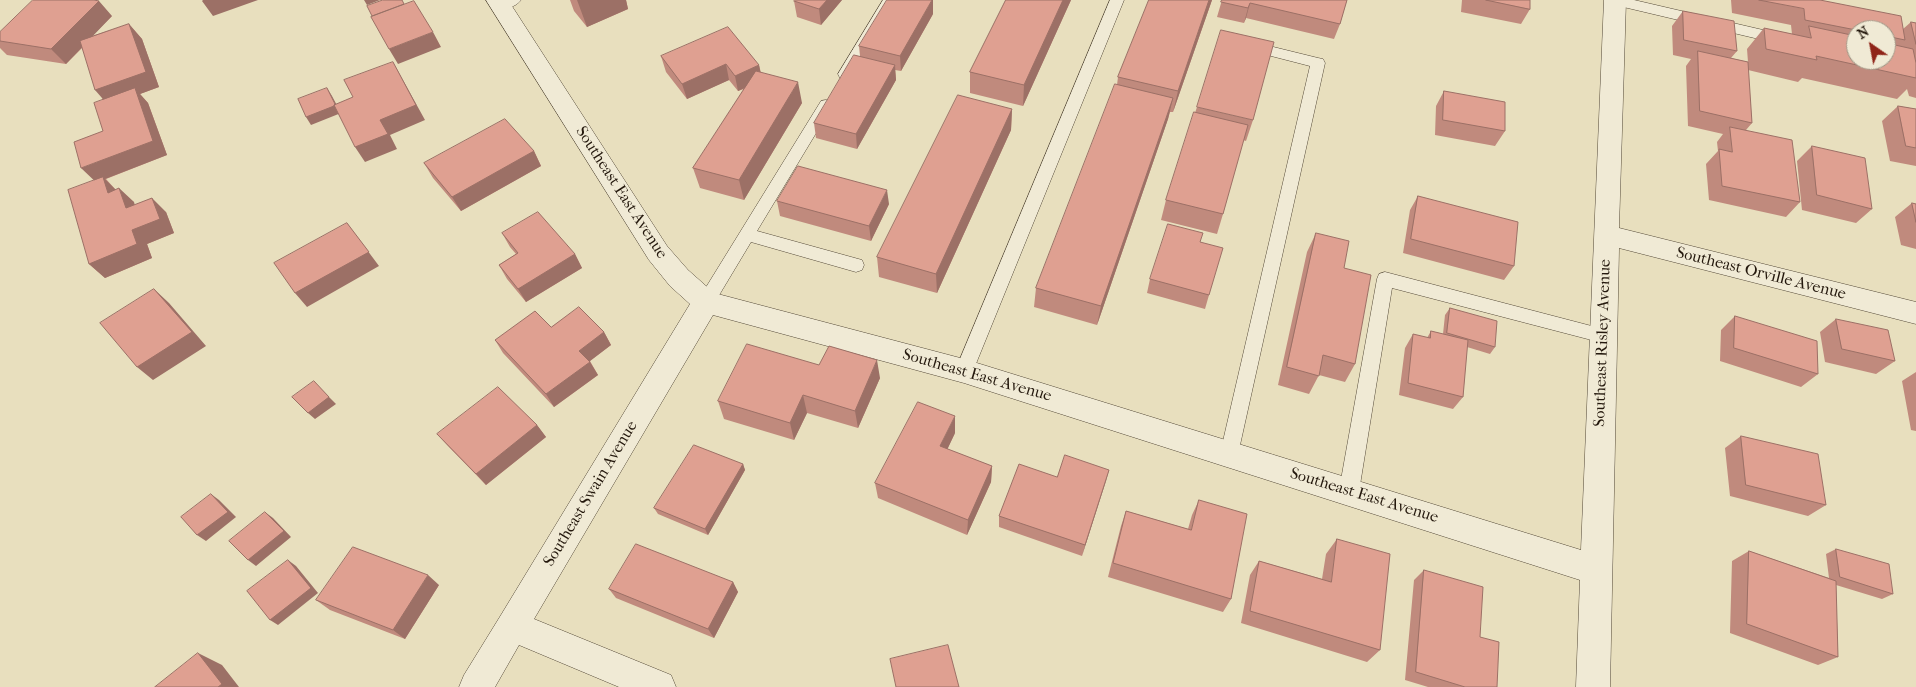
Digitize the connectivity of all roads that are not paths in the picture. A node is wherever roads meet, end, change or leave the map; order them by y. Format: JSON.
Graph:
{"nodes":[{"id":1,"x":890,"y":0,"type":"edge"},
{"id":2,"x":1117,"y":0,"type":"edge"},
{"id":3,"x":1615,"y":0,"type":"edge"},
{"id":4,"x":504,"y":2,"type":"edge"},
{"id":5,"x":1763,"y":35,"type":"edge"},
{"id":6,"x":1238,"y":44,"type":"edge"},
{"id":7,"x":747,"y":235,"type":"junction"},
{"id":8,"x":1606,"y":235,"type":"junction"},
{"id":9,"x":856,"y":265,"type":"dead end"},
{"id":10,"x":706,"y":302,"type":"junction"},
{"id":11,"x":1916,"y":312,"type":"edge"},
{"id":12,"x":1603,"y":336,"type":"junction"},
{"id":13,"x":964,"y":371,"type":"junction"},
{"id":14,"x":1229,"y":454,"type":"junction"},
{"id":15,"x":1349,"y":492,"type":"junction"},
{"id":16,"x":1597,"y":570,"type":"junction"},
{"id":17,"x":512,"y":626,"type":"junction"},
{"id":18,"x":476,"y":687,"type":"edge"},
{"id":19,"x":659,"y":687,"type":"edge"},
{"id":20,"x":1593,"y":687,"type":"edge"}],
"edges":[{"from":1,"to":7,"type":"lane"},
{"from":2,"to":13,"type":"lane"},
{"from":3,"to":5,"type":"lane"},
{"from":3,"to":8,"type":"street","name":"Southeast Risley Avenue"},
{"from":4,"to":10,"type":"street","name":"Southeast East Avenue"},
{"from":6,"to":14,"type":"lane"},
{"from":7,"to":9,"type":"lane"},
{"from":7,"to":10,"type":"lane"},
{"from":8,"to":11,"type":"street","name":"Southeast Orville Avenue"},
{"from":8,"to":12,"type":"street","name":"Southeast Risley Avenue"},
{"from":10,"to":13,"type":"street","name":"Southeast East Avenue"},
{"from":10,"to":17,"type":"street","name":"Southeast Swain Avenue"},
{"from":12,"to":15,"type":"lane"},
{"from":12,"to":16,"type":"street","name":"Southeast Risley Avenue"},
{"from":13,"to":14,"type":"street","name":"Southeast East Avenue"},
{"from":14,"to":15,"type":"street","name":"Southeast East Avenue"},
{"from":15,"to":16,"type":"street","name":"Southeast East Avenue"},
{"from":16,"to":20,"type":"street","name":"Southeast Risley Avenue"},
{"from":17,"to":18,"type":"street","name":"Southeast Swain Avenue"},
{"from":17,"to":19,"type":"street"}]}
